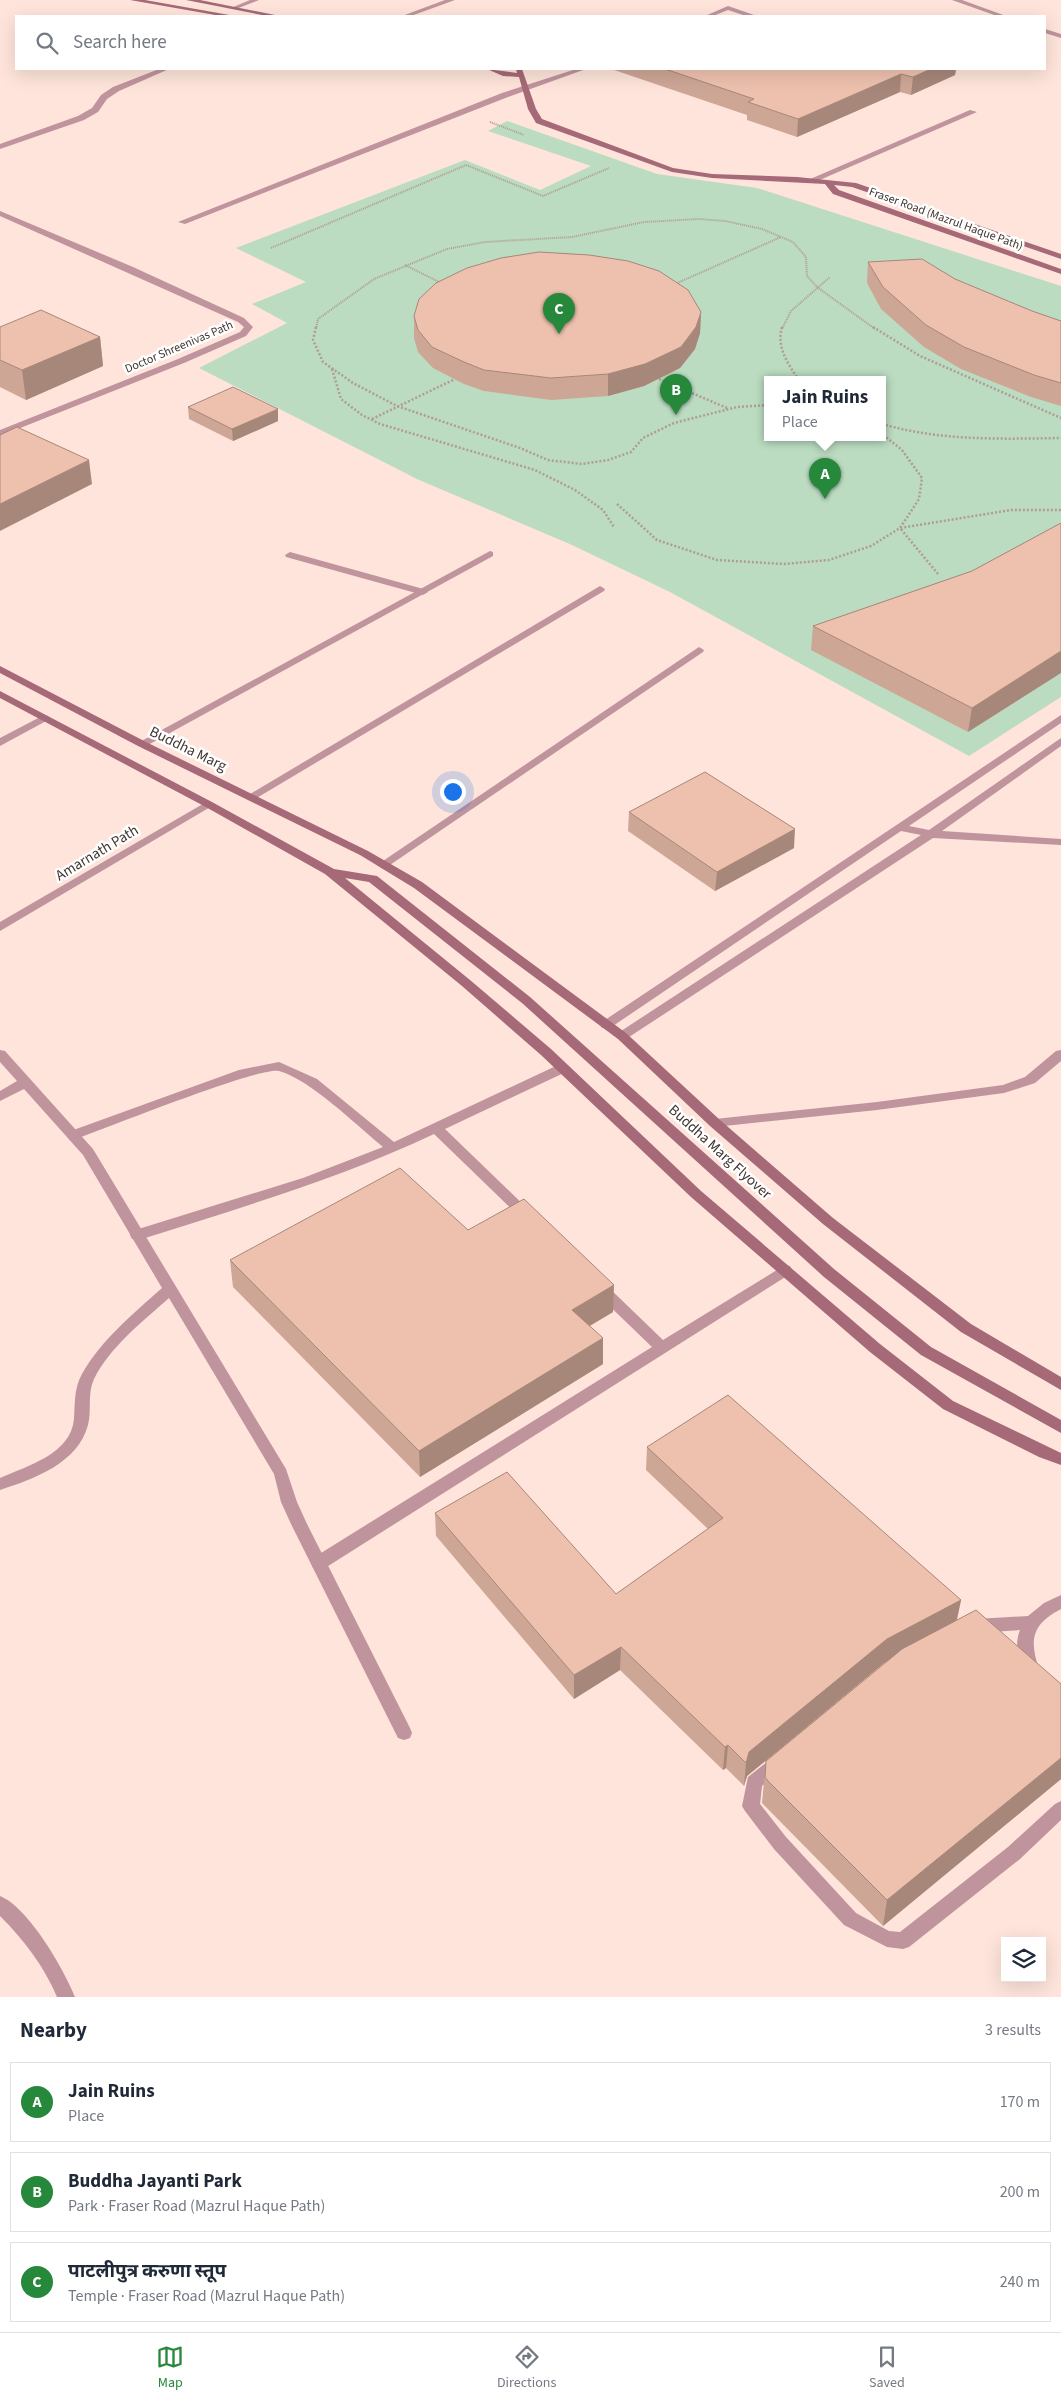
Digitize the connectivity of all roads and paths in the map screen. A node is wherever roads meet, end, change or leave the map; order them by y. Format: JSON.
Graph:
{"nodes":[{"id":1,"x":133,"y":0,"type":"edge"},
{"id":2,"x":189,"y":0,"type":"edge"},
{"id":3,"x":256,"y":0,"type":"edge"},
{"id":4,"x":452,"y":0,"type":"edge"},
{"id":5,"x":956,"y":0,"type":"edge"},
{"id":6,"x":986,"y":3,"type":"dead end"},
{"id":7,"x":978,"y":6,"type":"junction"},
{"id":8,"x":234,"y":8,"type":"junction"},
{"id":9,"x":226,"y":15,"type":"edge"},
{"id":10,"x":272,"y":15,"type":"edge"},
{"id":11,"x":408,"y":15,"type":"edge"},
{"id":12,"x":710,"y":15,"type":"edge"},
{"id":13,"x":749,"y":15,"type":"edge"},
{"id":14,"x":1000,"y":15,"type":"edge"},
{"id":15,"x":1046,"y":31,"type":"edge"},
{"id":16,"x":1061,"y":36,"type":"edge"},
{"id":17,"x":163,"y":70,"type":"edge"},
{"id":18,"x":493,"y":70,"type":"edge"},
{"id":19,"x":579,"y":70,"type":"edge"},
{"id":20,"x":520,"y":72,"type":"edge"},
{"id":21,"x":526,"y":88,"type":"junction"},
{"id":22,"x":973,"y":112,"type":"dead end"},
{"id":23,"x":488,"y":119,"type":"dead end"},
{"id":24,"x":528,"y":137,"type":"dead end"},
{"id":25,"x":0,"y":147,"type":"edge"},
{"id":26,"x":601,"y":164,"type":"dead end"},
{"id":27,"x":812,"y":180,"type":"junction"},
{"id":28,"x":826,"y":181,"type":"junction"},
{"id":29,"x":0,"y":214,"type":"edge"},
{"id":30,"x":182,"y":222,"type":"dead end"},
{"id":31,"x":781,"y":237,"type":"junction"},
{"id":32,"x":271,"y":248,"type":"dead end"},
{"id":33,"x":1061,"y":256,"type":"edge"},
{"id":34,"x":405,"y":265,"type":"junction"},
{"id":35,"x":1061,"y":272,"type":"edge"},
{"id":36,"x":830,"y":277,"type":"dead end"},
{"id":37,"x":444,"y":284,"type":"edge"},
{"id":38,"x":817,"y":287,"type":"junction"},
{"id":39,"x":667,"y":288,"type":"edge"},
{"id":40,"x":332,"y":368,"type":"junction"},
{"id":41,"x":796,"y":376,"type":"edge"},
{"id":42,"x":455,"y":379,"type":"edge"},
{"id":43,"x":659,"y":379,"type":"edge"},
{"id":44,"x":764,"y":405,"type":"edge"},
{"id":45,"x":396,"y":406,"type":"junction"},
{"id":46,"x":729,"y":409,"type":"junction"},
{"id":47,"x":1061,"y":418,"type":"edge"},
{"id":48,"x":371,"y":419,"type":"junction"},
{"id":49,"x":886,"y":425,"type":"edge"},
{"id":50,"x":0,"y":433,"type":"edge"},
{"id":51,"x":886,"y":437,"type":"edge"},
{"id":52,"x":1061,"y":438,"type":"edge"},
{"id":53,"x":617,"y":504,"type":"dead end"},
{"id":54,"x":1061,"y":510,"type":"edge"},
{"id":55,"x":614,"y":527,"type":"dead end"},
{"id":56,"x":900,"y":528,"type":"junction"},
{"id":57,"x":490,"y":554,"type":"dead end"},
{"id":58,"x":290,"y":555,"type":"dead end"},
{"id":59,"x":938,"y":574,"type":"dead end"},
{"id":60,"x":600,"y":588,"type":"dead end"},
{"id":61,"x":423,"y":592,"type":"junction"},
{"id":62,"x":699,"y":650,"type":"dead end"},
{"id":63,"x":0,"y":669,"type":"edge"},
{"id":64,"x":0,"y":694,"type":"edge"},
{"id":65,"x":44,"y":718,"type":"junction"},
{"id":66,"x":1061,"y":718,"type":"edge"},
{"id":67,"x":1049,"y":726,"type":"junction"},
{"id":68,"x":1061,"y":733,"type":"edge"},
{"id":69,"x":1,"y":741,"type":"edge"},
{"id":70,"x":1061,"y":741,"type":"edge"},
{"id":71,"x":142,"y":744,"type":"junction"},
{"id":72,"x":252,"y":797,"type":"junction"},
{"id":73,"x":208,"y":804,"type":"junction"},
{"id":74,"x":899,"y":827,"type":"junction"},
{"id":75,"x":931,"y":834,"type":"junction"},
{"id":76,"x":1061,"y":842,"type":"edge"},
{"id":77,"x":364,"y":853,"type":"junction"},
{"id":78,"x":383,"y":866,"type":"junction"},
{"id":79,"x":329,"y":872,"type":"junction"},
{"id":80,"x":373,"y":879,"type":"junction"},
{"id":81,"x":0,"y":927,"type":"edge"},
{"id":82,"x":606,"y":1025,"type":"junction"},
{"id":83,"x":622,"y":1036,"type":"junction"},
{"id":84,"x":0,"y":1054,"type":"edge"},
{"id":85,"x":1061,"y":1054,"type":"edge"},
{"id":86,"x":563,"y":1068,"type":"junction"},
{"id":87,"x":25,"y":1082,"type":"junction"},
{"id":88,"x":0,"y":1097,"type":"edge"},
{"id":89,"x":715,"y":1123,"type":"junction"},
{"id":90,"x":436,"y":1128,"type":"junction"},
{"id":91,"x":73,"y":1136,"type":"junction"},
{"id":92,"x":393,"y":1148,"type":"junction"},
{"id":93,"x":535,"y":1224,"type":"edge"},
{"id":94,"x":137,"y":1235,"type":"junction"},
{"id":95,"x":785,"y":1270,"type":"junction"},
{"id":96,"x":591,"y":1279,"type":"edge"},
{"id":97,"x":170,"y":1289,"type":"junction"},
{"id":98,"x":662,"y":1348,"type":"junction"},
{"id":99,"x":1061,"y":1384,"type":"edge"},
{"id":100,"x":1061,"y":1427,"type":"edge"},
{"id":101,"x":1061,"y":1459,"type":"edge"},
{"id":102,"x":0,"y":1484,"type":"edge"},
{"id":103,"x":319,"y":1563,"type":"junction"},
{"id":104,"x":1061,"y":1602,"type":"edge"},
{"id":105,"x":1031,"y":1622,"type":"junction"},
{"id":106,"x":963,"y":1631,"type":"edge"},
{"id":107,"x":1042,"y":1684,"type":"edge"},
{"id":108,"x":404,"y":1733,"type":"dead end"},
{"id":109,"x":792,"y":1752,"type":"edge"},
{"id":110,"x":1061,"y":1809,"type":"edge"},
{"id":111,"x":0,"y":1904,"type":"edge"},
{"id":112,"x":60,"y":1995,"type":"edge"}],
"edges":[{"from":1,"to":9,"type":"main road"},
{"from":2,"to":8,"type":"main road"},
{"from":3,"to":8,"type":"street"},
{"from":4,"to":11,"type":"street"},
{"from":5,"to":7,"type":"street"},
{"from":6,"to":7,"type":"street"},
{"from":7,"to":14,"type":"street"},
{"from":8,"to":10,"type":"main road"},
{"from":12,"to":13,"type":"street"},
{"from":15,"to":16,"type":"street"},
{"from":17,"to":25,"type":"street"},
{"from":18,"to":20,"type":"main road","name":"Fraser Road (Mazrul Haque Path)"},
{"from":19,"to":21,"type":"street"},
{"from":20,"to":21,"type":"main road","name":"Fraser Road (Mazrul Haque Path)"},
{"from":21,"to":27,"type":"main road","name":"Fraser Road (Mazrul Haque Path)"},
{"from":21,"to":30,"type":"street"},
{"from":22,"to":27,"type":"street"},
{"from":23,"to":24,"type":"path"},
{"from":26,"to":32,"type":"path"},
{"from":27,"to":28,"type":"main road","name":"Fraser Road (Mazrul Haque Path)"},
{"from":28,"to":33,"type":"main road","name":"Fraser Road (Mazrul Haque Path)"},
{"from":28,"to":35,"type":"main road","name":"Fraser Road (Mazrul Haque Path)"},
{"from":29,"to":50,"type":"street","name":"Doctor Shreenivas Path"},
{"from":31,"to":34,"type":"path"},
{"from":31,"to":38,"type":"path"},
{"from":31,"to":39,"type":"path"},
{"from":34,"to":37,"type":"path"},
{"from":34,"to":40,"type":"path"},
{"from":36,"to":38,"type":"path"},
{"from":38,"to":41,"type":"path"},
{"from":38,"to":47,"type":"path"},
{"from":40,"to":45,"type":"path"},
{"from":40,"to":48,"type":"path"},
{"from":42,"to":45,"type":"path"},
{"from":43,"to":46,"type":"path"},
{"from":44,"to":46,"type":"path"},
{"from":45,"to":46,"type":"path"},
{"from":45,"to":48,"type":"path"},
{"from":48,"to":55,"type":"path"},
{"from":49,"to":52,"type":"path"},
{"from":51,"to":56,"type":"path"},
{"from":53,"to":56,"type":"path"},
{"from":54,"to":56,"type":"path"},
{"from":56,"to":59,"type":"path"},
{"from":57,"to":61,"type":"street"},
{"from":58,"to":61,"type":"street"},
{"from":60,"to":72,"type":"street"},
{"from":61,"to":71,"type":"street"},
{"from":62,"to":78,"type":"street"},
{"from":63,"to":71,"type":"main road","name":"Buddha Marg"},
{"from":64,"to":65,"type":"main road"},
{"from":65,"to":69,"type":"street"},
{"from":65,"to":73,"type":"main road"},
{"from":66,"to":67,"type":"street"},
{"from":67,"to":68,"type":"street"},
{"from":67,"to":74,"type":"street"},
{"from":70,"to":75,"type":"street"},
{"from":71,"to":72,"type":"main road","name":"Buddha Marg"},
{"from":72,"to":77,"type":"main road","name":"Buddha Marg"},
{"from":73,"to":79,"type":"main road"},
{"from":73,"to":81,"type":"street","name":"Amarnath Path"},
{"from":74,"to":75,"type":"street"},
{"from":74,"to":82,"type":"street"},
{"from":75,"to":76,"type":"street"},
{"from":75,"to":83,"type":"street"},
{"from":77,"to":78,"type":"main road","name":"Buddha Marg"},
{"from":77,"to":80,"type":"main road"},
{"from":78,"to":82,"type":"main road","name":"Buddha Marg"},
{"from":79,"to":80,"type":"main road","name":"Buddha Marg Flyover"},
{"from":79,"to":86,"type":"main road"},
{"from":80,"to":100,"type":"main road","name":"Buddha Marg Flyover"},
{"from":82,"to":83,"type":"main road","name":"Buddha Marg"},
{"from":83,"to":89,"type":"main road","name":"Buddha Marg"},
{"from":84,"to":87,"type":"street"},
{"from":85,"to":89,"type":"street"},
{"from":86,"to":90,"type":"street"},
{"from":86,"to":95,"type":"main road"},
{"from":87,"to":88,"type":"street"},
{"from":87,"to":91,"type":"street"},
{"from":89,"to":99,"type":"main road","name":"Buddha Marg"},
{"from":90,"to":92,"type":"street"},
{"from":90,"to":93,"type":"street"},
{"from":91,"to":92,"type":"street"},
{"from":91,"to":94,"type":"street"},
{"from":92,"to":94,"type":"street"},
{"from":94,"to":97,"type":"street"},
{"from":95,"to":98,"type":"street"},
{"from":95,"to":101,"type":"main road"},
{"from":96,"to":98,"type":"street"},
{"from":97,"to":102,"type":"street"},
{"from":97,"to":103,"type":"street"},
{"from":98,"to":103,"type":"street"},
{"from":103,"to":108,"type":"street"},
{"from":104,"to":105,"type":"street"},
{"from":105,"to":106,"type":"street"},
{"from":105,"to":107,"type":"street"},
{"from":109,"to":110,"type":"street"},
{"from":111,"to":112,"type":"street"}]}
